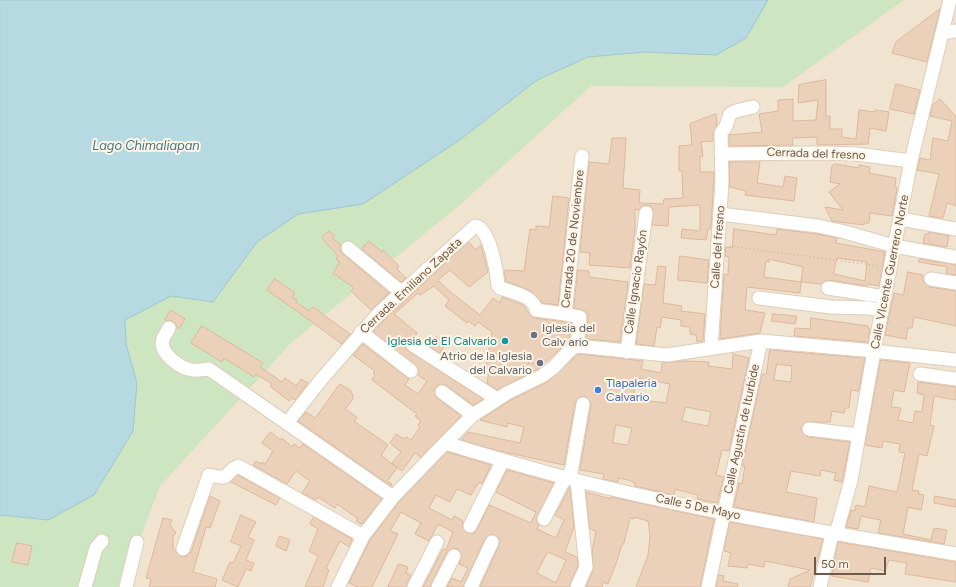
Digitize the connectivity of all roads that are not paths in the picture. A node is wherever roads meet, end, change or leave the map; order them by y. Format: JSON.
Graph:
{"nodes":[{"id":1,"x":949,"y":5,"type":"edge"},
{"id":2,"x":956,"y":31,"type":"edge"},
{"id":3,"x":942,"y":33,"type":"junction"},
{"id":4,"x":753,"y":107,"type":"dead end"},
{"id":5,"x":721,"y":150,"type":"junction"},
{"id":6,"x":582,"y":156,"type":"dead end"},
{"id":7,"x":911,"y":161,"type":"junction"},
{"id":8,"x":646,"y":213,"type":"dead end"},
{"id":9,"x":720,"y":214,"type":"junction"},
{"id":10,"x":901,"y":220,"type":"junction"},
{"id":11,"x":956,"y":228,"type":"edge"},
{"id":12,"x":894,"y":246,"type":"junction"},
{"id":13,"x":348,"y":248,"type":"dead end"},
{"id":14,"x":955,"y":257,"type":"edge"},
{"id":15,"x":931,"y":279,"type":"dead end"},
{"id":16,"x":956,"y":283,"type":"edge"},
{"id":17,"x":828,"y":288,"type":"dead end"},
{"id":18,"x":401,"y":292,"type":"junction"},
{"id":19,"x":885,"y":297,"type":"junction"},
{"id":20,"x":759,"y":298,"type":"dead end"},
{"id":21,"x":882,"y":311,"type":"junction"},
{"id":22,"x":565,"y":314,"type":"junction"},
{"id":23,"x":170,"y":328,"type":"dead end"},
{"id":24,"x":361,"y":332,"type":"junction"},
{"id":25,"x":761,"y":341,"type":"junction"},
{"id":26,"x":413,"y":345,"type":"dead end"},
{"id":27,"x":577,"y":346,"type":"junction"},
{"id":28,"x":711,"y":348,"type":"junction"},
{"id":29,"x":874,"y":351,"type":"junction"},
{"id":30,"x":627,"y":352,"type":"junction"},
{"id":31,"x":956,"y":360,"type":"edge"},
{"id":32,"x":411,"y":371,"type":"dead end"},
{"id":33,"x":920,"y":374,"type":"dead end"},
{"id":34,"x":956,"y":379,"type":"edge"},
{"id":35,"x":442,"y":392,"type":"dead end"},
{"id":36,"x":497,"y":399,"type":"junction"},
{"id":37,"x":584,"y":404,"type":"dead end"},
{"id":38,"x":473,"y":415,"type":"junction"},
{"id":39,"x":287,"y":423,"type":"junction"},
{"id":40,"x":809,"y":429,"type":"dead end"},
{"id":41,"x":859,"y":435,"type":"junction"},
{"id":42,"x":445,"y":443,"type":"junction"},
{"id":43,"x":503,"y":460,"type":"junction"},
{"id":44,"x":571,"y":478,"type":"junction"},
{"id":45,"x":393,"y":497,"type":"junction"},
{"id":46,"x":724,"y":513,"type":"junction"},
{"id":47,"x":544,"y":519,"type":"dead end"},
{"id":48,"x":470,"y":526,"type":"dead end"},
{"id":49,"x":834,"y":534,"type":"junction"},
{"id":50,"x":363,"y":536,"type":"junction"},
{"id":51,"x":102,"y":541,"type":"dead end"},
{"id":52,"x":137,"y":542,"type":"dead end"},
{"id":53,"x":437,"y":542,"type":"dead end"},
{"id":54,"x":492,"y":542,"type":"dead end"},
{"id":55,"x":183,"y":549,"type":"dead end"},
{"id":56,"x":956,"y":554,"type":"edge"},
{"id":57,"x":454,"y":556,"type":"dead end"},
{"id":58,"x":340,"y":586,"type":"edge"},
{"id":59,"x":85,"y":587,"type":"edge"},
{"id":60,"x":126,"y":587,"type":"edge"},
{"id":61,"x":414,"y":587,"type":"edge"},
{"id":62,"x":438,"y":587,"type":"edge"},
{"id":63,"x":471,"y":587,"type":"edge"},
{"id":64,"x":577,"y":587,"type":"edge"},
{"id":65,"x":708,"y":587,"type":"edge"},
{"id":66,"x":820,"y":587,"type":"edge"}],
"edges":[{"from":1,"to":3,"type":"street","name":"Calle VIcente Guerrero Norte"},
{"from":2,"to":3,"type":"street"},
{"from":3,"to":7,"type":"street","name":"Calle VIcente Guerrero Norte"},
{"from":4,"to":5,"type":"street","name":"Calle del fresno"},
{"from":5,"to":7,"type":"street","name":"Cerrada del fresno"},
{"from":5,"to":9,"type":"street","name":"Calle del fresno"},
{"from":6,"to":22,"type":"street","name":"Cerrada 20 de Noviembre"},
{"from":7,"to":10,"type":"street","name":"Calle VIcente Guerrero Norte"},
{"from":8,"to":30,"type":"street","name":"Calle Ignacio Rayón"},
{"from":9,"to":12,"type":"street"},
{"from":9,"to":28,"type":"street","name":"Calle del fresno"},
{"from":10,"to":11,"type":"street"},
{"from":10,"to":12,"type":"street","name":"Calle VIcente Guerrero Norte"},
{"from":12,"to":14,"type":"street"},
{"from":12,"to":19,"type":"street","name":"Calle VIcente Guerrero Norte"},
{"from":13,"to":18,"type":"street"},
{"from":15,"to":16,"type":"street"},
{"from":17,"to":19,"type":"street"},
{"from":18,"to":22,"type":"street","name":"Cerrada. Emiliano Zapata"},
{"from":18,"to":24,"type":"street","name":"Cerrada. Emiliano Zapata"},
{"from":19,"to":21,"type":"street","name":"Calle VIcente Guerrero Norte"},
{"from":20,"to":21,"type":"street"},
{"from":21,"to":29,"type":"street","name":"Calle VIcente Guerrero Norte"},
{"from":22,"to":27,"type":"street","name":"Cerrada 20 de Noviembre"},
{"from":23,"to":39,"type":"street"},
{"from":24,"to":32,"type":"street"},
{"from":24,"to":39,"type":"street","name":"Cerrada. Emiliano Zapata"},
{"from":25,"to":28,"type":"street"},
{"from":25,"to":29,"type":"street"},
{"from":25,"to":46,"type":"street","name":"Calle Agustín de Iturbide"},
{"from":26,"to":36,"type":"street"},
{"from":27,"to":30,"type":"street"},
{"from":27,"to":36,"type":"street"},
{"from":28,"to":30,"type":"street"},
{"from":29,"to":31,"type":"street"},
{"from":29,"to":41,"type":"street","name":"Calle VIcente Guerrero Norte"},
{"from":33,"to":34,"type":"street"},
{"from":35,"to":38,"type":"street"},
{"from":36,"to":38,"type":"street"},
{"from":37,"to":44,"type":"street"},
{"from":38,"to":42,"type":"street"},
{"from":39,"to":45,"type":"street"},
{"from":40,"to":41,"type":"street"},
{"from":41,"to":49,"type":"street","name":"Calle VIcente Guerrero Norte"},
{"from":42,"to":43,"type":"street","name":"Calle 5 De Mayo"},
{"from":42,"to":45,"type":"street"},
{"from":43,"to":44,"type":"street","name":"Calle 5 De Mayo"},
{"from":43,"to":48,"type":"street"},
{"from":44,"to":46,"type":"street","name":"Calle 5 De Mayo"},
{"from":44,"to":47,"type":"street"},
{"from":44,"to":64,"type":"street"},
{"from":45,"to":50,"type":"street"},
{"from":46,"to":49,"type":"street","name":"Calle 5 De Mayo"},
{"from":46,"to":65,"type":"street","name":"Calle Agustín de Iturbide"},
{"from":49,"to":56,"type":"street","name":"Calle 5 De Mayo"},
{"from":49,"to":66,"type":"street","name":"Calle VIcente Guerrero Norte"},
{"from":50,"to":55,"type":"street"},
{"from":50,"to":58,"type":"street"},
{"from":51,"to":59,"type":"street"},
{"from":52,"to":60,"type":"street"},
{"from":53,"to":61,"type":"street"},
{"from":54,"to":63,"type":"street"},
{"from":57,"to":62,"type":"street"}]}
